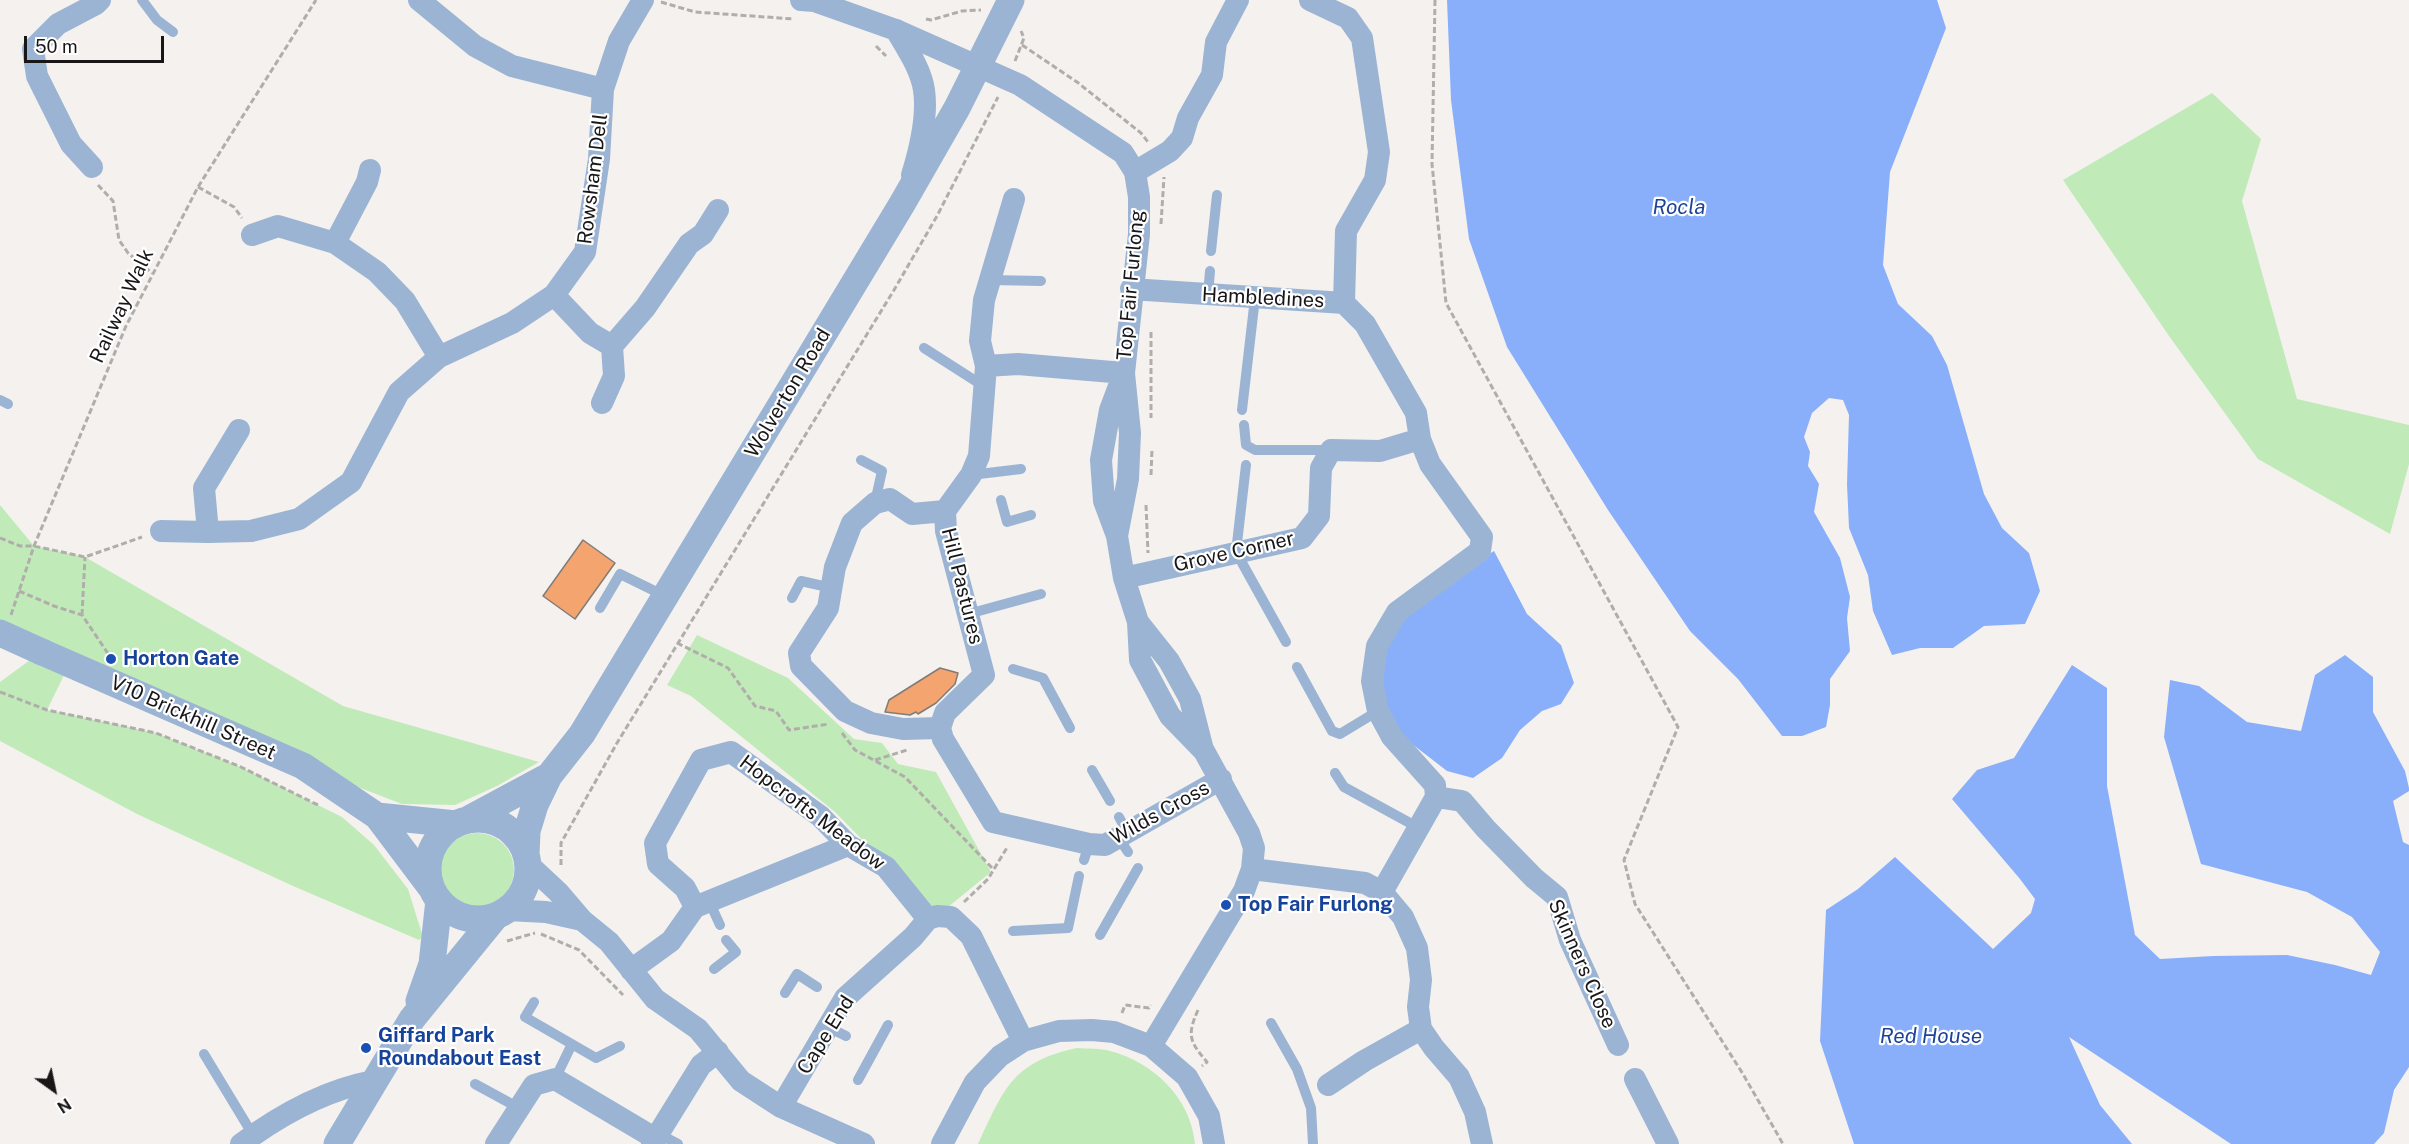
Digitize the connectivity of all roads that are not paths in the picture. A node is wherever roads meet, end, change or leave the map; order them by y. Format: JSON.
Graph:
{"nodes":[{"id":1,"x":100,"y":0,"type":"edge"},
{"id":2,"x":142,"y":0,"type":"edge"},
{"id":3,"x":419,"y":0,"type":"edge"},
{"id":4,"x":643,"y":0,"type":"edge"},
{"id":5,"x":1011,"y":0,"type":"edge"},
{"id":6,"x":1238,"y":0,"type":"edge"},
{"id":7,"x":1310,"y":0,"type":"edge"},
{"id":8,"x":803,"y":10,"type":"edge"},
{"id":9,"x":896,"y":30,"type":"junction"},
{"id":10,"x":173,"y":32,"type":"dead end"},
{"id":11,"x":978,"y":68,"type":"junction"},
{"id":12,"x":603,"y":88,"type":"junction"},
{"id":13,"x":92,"y":167,"type":"road end"},
{"id":14,"x":370,"y":170,"type":"dead end"},
{"id":15,"x":1135,"y":172,"type":"junction"},
{"id":16,"x":1217,"y":195,"type":"dead end"},
{"id":17,"x":1014,"y":199,"type":"dead end"},
{"id":18,"x":902,"y":204,"type":"junction"},
{"id":19,"x":718,"y":210,"type":"dead end"},
{"id":20,"x":252,"y":235,"type":"road end"},
{"id":21,"x":335,"y":243,"type":"junction"},
{"id":22,"x":1210,"y":251,"type":"dead end"},
{"id":23,"x":1210,"y":271,"type":"dead end"},
{"id":24,"x":991,"y":280,"type":"junction"},
{"id":25,"x":1041,"y":282,"type":"dead end"},
{"id":26,"x":1131,"y":290,"type":"junction"},
{"id":27,"x":554,"y":295,"type":"junction"},
{"id":28,"x":1208,"y":295,"type":"junction"},
{"id":29,"x":1255,"y":298,"type":"junction"},
{"id":30,"x":1344,"y":303,"type":"junction"},
{"id":31,"x":612,"y":346,"type":"junction"},
{"id":32,"x":924,"y":348,"type":"dead end"},
{"id":33,"x":439,"y":357,"type":"junction"},
{"id":34,"x":1124,"y":373,"type":"junction"},
{"id":35,"x":986,"y":376,"type":"junction"},
{"id":36,"x":602,"y":403,"type":"dead end"},
{"id":37,"x":1242,"y":410,"type":"dead end"},
{"id":38,"x":1244,"y":424,"type":"dead end"},
{"id":39,"x":238,"y":430,"type":"dead end"},
{"id":40,"x":1420,"y":439,"type":"junction"},
{"id":41,"x":1331,"y":450,"type":"junction"},
{"id":42,"x":861,"y":460,"type":"dead end"},
{"id":43,"x":1246,"y":465,"type":"dead end"},
{"id":44,"x":1021,"y":469,"type":"dead end"},
{"id":45,"x":971,"y":476,"type":"junction"},
{"id":46,"x":1001,"y":500,"type":"dead end"},
{"id":47,"x":875,"y":503,"type":"junction"},
{"id":48,"x":945,"y":511,"type":"junction"},
{"id":49,"x":1031,"y":515,"type":"dead end"},
{"id":50,"x":161,"y":531,"type":"road end"},
{"id":51,"x":208,"y":532,"type":"junction"},
{"id":52,"x":1236,"y":552,"type":"junction"},
{"id":53,"x":1124,"y":578,"type":"junction"},
{"id":54,"x":832,"y":588,"type":"junction"},
{"id":55,"x":1041,"y":594,"type":"dead end"},
{"id":56,"x":665,"y":597,"type":"junction"},
{"id":57,"x":792,"y":598,"type":"dead end"},
{"id":58,"x":600,"y":608,"type":"dead end"},
{"id":59,"x":968,"y":614,"type":"junction"},
{"id":60,"x":4,"y":629,"type":"edge"},
{"id":61,"x":1286,"y":642,"type":"dead end"},
{"id":62,"x":1297,"y":667,"type":"dead end"},
{"id":63,"x":1013,"y":669,"type":"dead end"},
{"id":64,"x":1378,"y":711,"type":"junction"},
{"id":65,"x":940,"y":728,"type":"junction"},
{"id":66,"x":1070,"y":728,"type":"dead end"},
{"id":67,"x":1092,"y":770,"type":"dead end"},
{"id":68,"x":1335,"y":773,"type":"dead end"},
{"id":69,"x":549,"y":776,"type":"junction"},
{"id":70,"x":1221,"y":779,"type":"junction"},
{"id":71,"x":1435,"y":791,"type":"junction"},
{"id":72,"x":1110,"y":801,"type":"dead end"},
{"id":73,"x":377,"y":816,"type":"junction"},
{"id":74,"x":463,"y":822,"type":"junction"},
{"id":75,"x":1419,"y":828,"type":"junction"},
{"id":76,"x":848,"y":845,"type":"junction"},
{"id":77,"x":527,"y":860,"type":"junction"},
{"id":78,"x":1137,"y":868,"type":"dead end"},
{"id":79,"x":1252,"y":869,"type":"junction"},
{"id":80,"x":1079,"y":876,"type":"dead end"},
{"id":81,"x":1382,"y":892,"type":"junction"},
{"id":82,"x":435,"y":895,"type":"junction"},
{"id":83,"x":702,"y":904,"type":"junction"},
{"id":84,"x":501,"y":913,"type":"junction"},
{"id":85,"x":928,"y":919,"type":"junction"},
{"id":86,"x":582,"y":920,"type":"junction"},
{"id":87,"x":720,"y":925,"type":"dead end"},
{"id":88,"x":1013,"y":932,"type":"dead end"},
{"id":89,"x":1100,"y":935,"type":"dead end"},
{"id":90,"x":726,"y":940,"type":"dead end"},
{"id":91,"x":714,"y":969,"type":"dead end"},
{"id":92,"x":631,"y":970,"type":"junction"},
{"id":93,"x":817,"y":987,"type":"dead end"},
{"id":94,"x":785,"y":993,"type":"dead end"},
{"id":95,"x":534,"y":1002,"type":"dead end"},
{"id":96,"x":412,"y":1019,"type":"junction"},
{"id":97,"x":1271,"y":1023,"type":"dead end"},
{"id":98,"x":888,"y":1025,"type":"dead end"},
{"id":99,"x":1421,"y":1029,"type":"junction"},
{"id":100,"x":1023,"y":1041,"type":"junction"},
{"id":101,"x":572,"y":1044,"type":"junction"},
{"id":102,"x":1618,"y":1045,"type":"dead end"},
{"id":103,"x":620,"y":1046,"type":"dead end"},
{"id":104,"x":1151,"y":1046,"type":"junction"},
{"id":105,"x":718,"y":1053,"type":"junction"},
{"id":106,"x":204,"y":1054,"type":"dead end"},
{"id":107,"x":555,"y":1079,"type":"junction"},
{"id":108,"x":1635,"y":1079,"type":"dead end"},
{"id":109,"x":858,"y":1080,"type":"dead end"},
{"id":110,"x":373,"y":1081,"type":"junction"},
{"id":111,"x":475,"y":1083,"type":"dead end"},
{"id":112,"x":1328,"y":1085,"type":"dead end"},
{"id":113,"x":781,"y":1107,"type":"junction"},
{"id":114,"x":519,"y":1108,"type":"junction"},
{"id":115,"x":247,"y":1139,"type":"edge"},
{"id":116,"x":661,"y":1140,"type":"edge"},
{"id":117,"x":500,"y":1143,"type":"edge"},
{"id":118,"x":337,"y":1144,"type":"edge"},
{"id":119,"x":864,"y":1144,"type":"edge"},
{"id":120,"x":942,"y":1144,"type":"edge"},
{"id":121,"x":1214,"y":1144,"type":"edge"},
{"id":122,"x":1313,"y":1144,"type":"edge"},
{"id":123,"x":1482,"y":1144,"type":"edge"},
{"id":124,"x":1668,"y":1144,"type":"edge"}],
"edges":[{"from":1,"to":13,"type":"street"},
{"from":2,"to":10,"type":"lane"},
{"from":3,"to":12,"type":"street","name":"Rowsham Dell"},
{"from":4,"to":12,"type":"street","name":"Rowsham Dell"},
{"from":5,"to":11,"type":"street","name":"Wolverton Road"},
{"from":6,"to":15,"type":"street"},
{"from":7,"to":30,"type":"street"},
{"from":8,"to":9,"type":"street"},
{"from":9,"to":11,"type":"street"},
{"from":9,"to":18,"type":"street"},
{"from":11,"to":15,"type":"street"},
{"from":11,"to":18,"type":"street","name":"Wolverton Road"},
{"from":12,"to":27,"type":"street","name":"Rowsham Dell"},
{"from":14,"to":21,"type":"street"},
{"from":15,"to":26,"type":"street","name":"Top Fair Furlong"},
{"from":16,"to":22,"type":"lane"},
{"from":17,"to":24,"type":"street","name":"Hill Pastures"},
{"from":18,"to":56,"type":"street","name":"Wolverton Road"},
{"from":19,"to":31,"type":"street"},
{"from":20,"to":21,"type":"street"},
{"from":21,"to":33,"type":"street"},
{"from":23,"to":28,"type":"lane"},
{"from":24,"to":25,"type":"lane"},
{"from":24,"to":35,"type":"street","name":"Hill Pastures"},
{"from":26,"to":28,"type":"street","name":"Hambledines"},
{"from":26,"to":34,"type":"street","name":"Top Fair Furlong"},
{"from":27,"to":31,"type":"street"},
{"from":27,"to":33,"type":"street","name":"Rowsham Dell"},
{"from":28,"to":29,"type":"street","name":"Hambledines"},
{"from":29,"to":30,"type":"street","name":"Hambledines"},
{"from":29,"to":37,"type":"lane"},
{"from":30,"to":40,"type":"street","name":"Hambledines"},
{"from":31,"to":36,"type":"street"},
{"from":32,"to":35,"type":"lane"},
{"from":33,"to":51,"type":"street","name":"Rowsham Dell"},
{"from":34,"to":35,"type":"street"},
{"from":34,"to":53,"type":"street","name":"Top Fair Furlong"},
{"from":35,"to":45,"type":"street","name":"Hill Pastures"},
{"from":38,"to":41,"type":"lane"},
{"from":39,"to":51,"type":"street"},
{"from":40,"to":41,"type":"street"},
{"from":40,"to":64,"type":"street","name":"Hambledines"},
{"from":41,"to":52,"type":"street","name":"Grove Corner"},
{"from":42,"to":47,"type":"lane"},
{"from":43,"to":52,"type":"lane"},
{"from":44,"to":45,"type":"lane"},
{"from":45,"to":48,"type":"street","name":"Hill Pastures"},
{"from":46,"to":49,"type":"lane"},
{"from":47,"to":48,"type":"street"},
{"from":47,"to":54,"type":"street"},
{"from":48,"to":59,"type":"street","name":"Hill Pastures"},
{"from":50,"to":51,"type":"street","name":"Rowsham Dell"},
{"from":52,"to":53,"type":"street","name":"Grove Corner"},
{"from":52,"to":61,"type":"lane"},
{"from":53,"to":70,"type":"street","name":"Top Fair Furlong"},
{"from":54,"to":57,"type":"lane"},
{"from":54,"to":65,"type":"street"},
{"from":55,"to":59,"type":"lane"},
{"from":56,"to":58,"type":"lane"},
{"from":56,"to":69,"type":"street","name":"Wolverton Road"},
{"from":59,"to":65,"type":"street","name":"Hill Pastures"},
{"from":60,"to":73,"type":"street","name":"V10 Brickhill Street","bridge":true},
{"from":62,"to":64,"type":"lane"},
{"from":63,"to":66,"type":"lane"},
{"from":64,"to":71,"type":"street","name":"Hambledines"},
{"from":65,"to":70,"type":"street","name":"Wilds Cross"},
{"from":67,"to":72,"type":"lane"},
{"from":68,"to":75,"type":"lane"},
{"from":69,"to":74,"type":"street","name":"Wolverton Road"},
{"from":69,"to":77,"type":"street","name":"Wolverton Road"},
{"from":70,"to":79,"type":"street","name":"Top Fair Furlong"},
{"from":71,"to":75,"type":"street"},
{"from":71,"to":102,"type":"street","name":"Skinners Close"},
{"from":73,"to":74,"type":"street","name":"V10 Brickhill Street"},
{"from":73,"to":82,"type":"street","name":"V10 Brickhill Street"},
{"from":74,"to":77,"type":"street"},
{"from":74,"to":82,"type":"street"},
{"from":75,"to":81,"type":"street"},
{"from":76,"to":83,"type":"street"},
{"from":76,"to":83,"type":"street","name":"Hopcrofts Meadow"},
{"from":76,"to":85,"type":"street","name":"Hopcrofts Meadow"},
{"from":77,"to":84,"type":"street"},
{"from":77,"to":86,"type":"street"},
{"from":78,"to":89,"type":"lane"},
{"from":79,"to":81,"type":"street"},
{"from":79,"to":104,"type":"street","name":"Top Fair Furlong"},
{"from":80,"to":88,"type":"lane"},
{"from":81,"to":99,"type":"street"},
{"from":82,"to":84,"type":"street"},
{"from":82,"to":96,"type":"street"},
{"from":83,"to":87,"type":"lane"},
{"from":83,"to":92,"type":"street"},
{"from":84,"to":86,"type":"street"},
{"from":84,"to":96,"type":"street"},
{"from":85,"to":100,"type":"street"},
{"from":85,"to":113,"type":"street","name":"Cape End"},
{"from":86,"to":92,"type":"street"},
{"from":90,"to":91,"type":"lane"},
{"from":92,"to":105,"type":"street"},
{"from":93,"to":94,"type":"lane"},
{"from":95,"to":101,"type":"lane"},
{"from":96,"to":110,"type":"street"},
{"from":97,"to":122,"type":"lane"},
{"from":98,"to":109,"type":"lane"},
{"from":99,"to":112,"type":"street"},
{"from":99,"to":123,"type":"street"},
{"from":100,"to":104,"type":"street"},
{"from":100,"to":120,"type":"street"},
{"from":101,"to":103,"type":"lane"},
{"from":101,"to":107,"type":"lane"},
{"from":104,"to":121,"type":"street"},
{"from":105,"to":113,"type":"street"},
{"from":105,"to":116,"type":"street"},
{"from":106,"to":115,"type":"lane"},
{"from":107,"to":114,"type":"street"},
{"from":107,"to":116,"type":"street"},
{"from":108,"to":124,"type":"street"},
{"from":110,"to":115,"type":"street"},
{"from":110,"to":118,"type":"street"},
{"from":111,"to":114,"type":"lane"},
{"from":113,"to":119,"type":"street"},
{"from":114,"to":117,"type":"street"}]}
